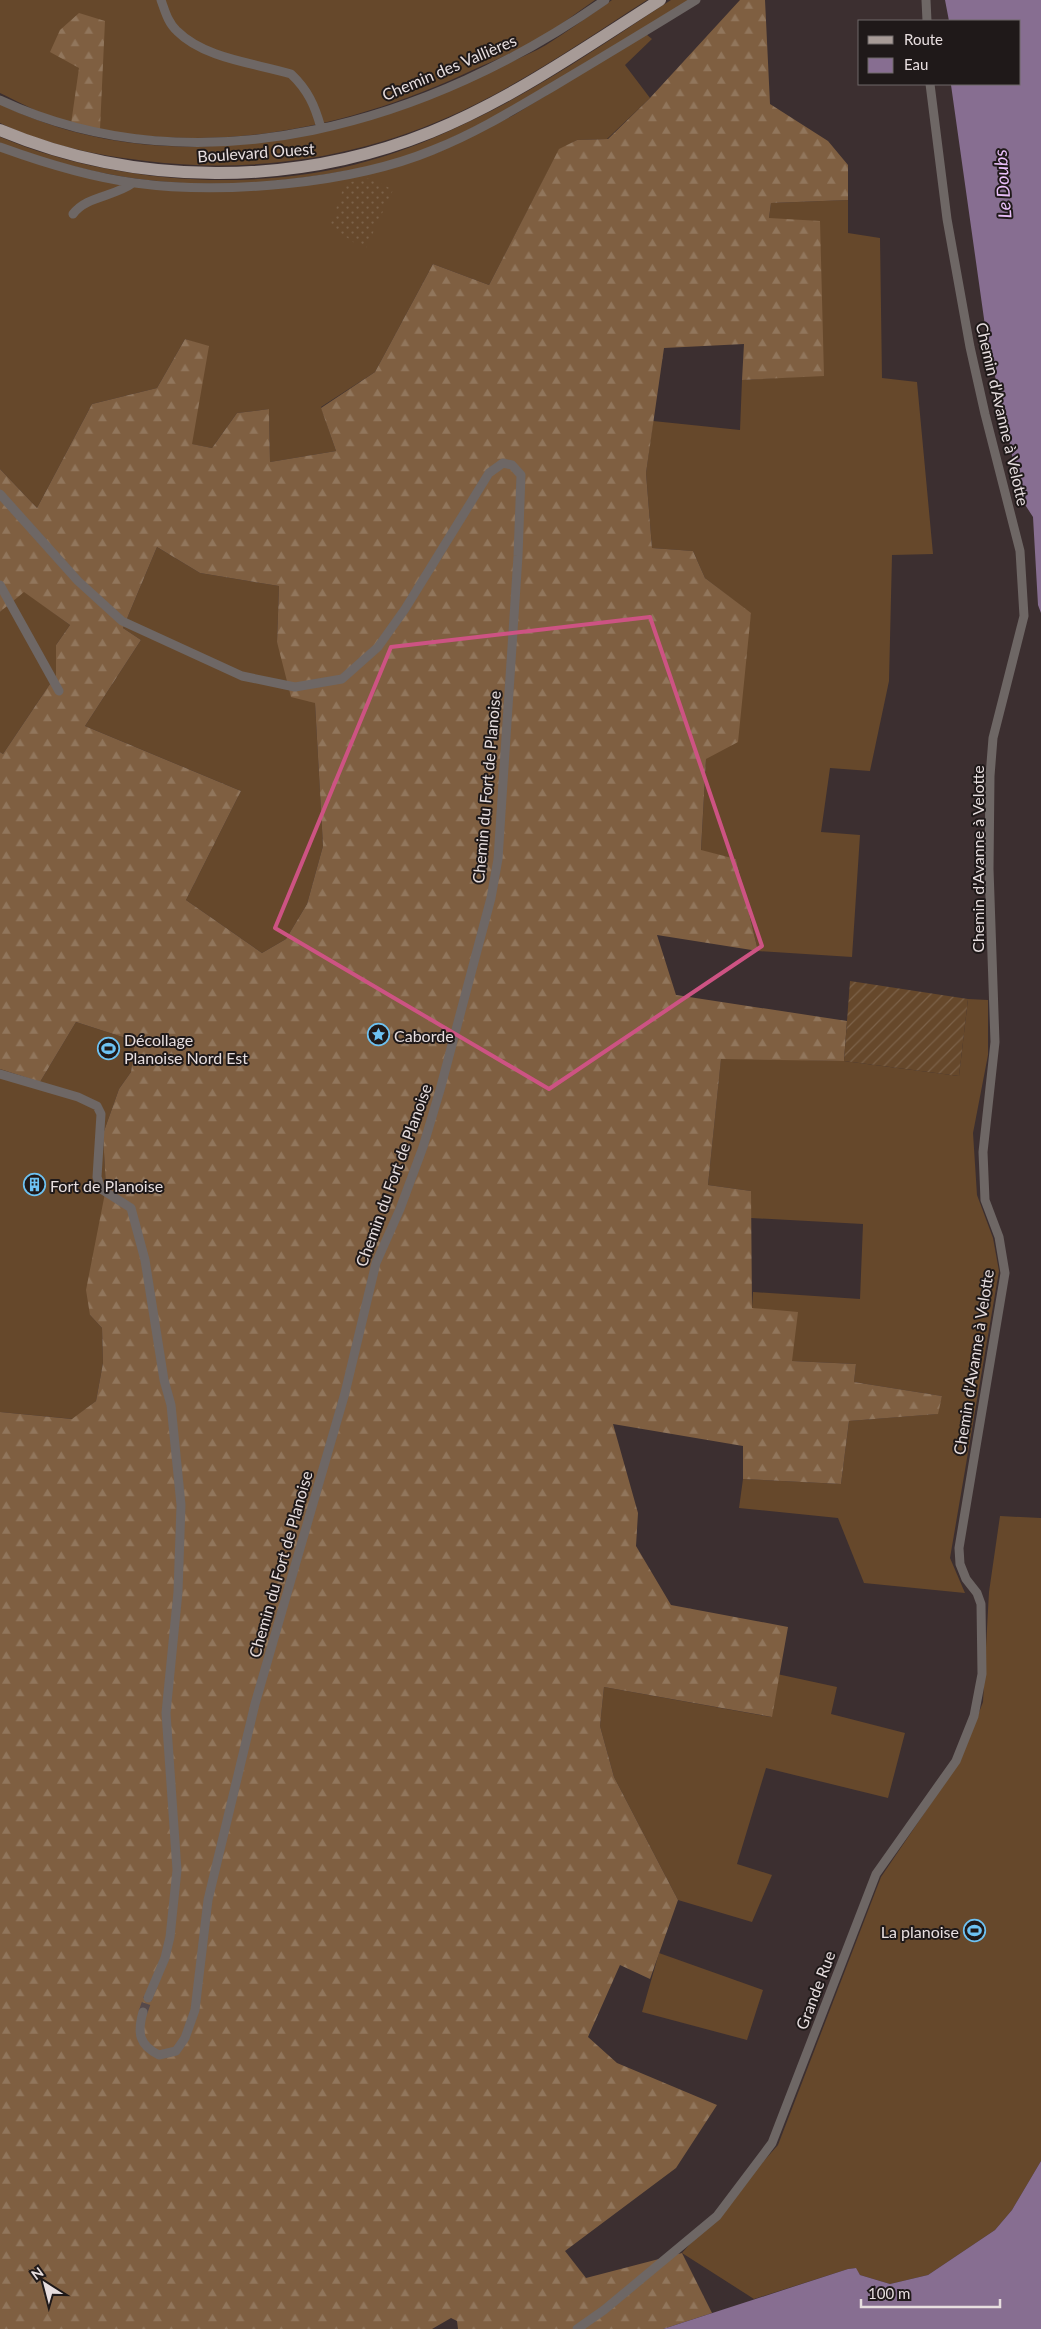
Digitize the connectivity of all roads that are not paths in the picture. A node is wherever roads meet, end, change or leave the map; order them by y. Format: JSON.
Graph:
{"nodes":[{"id":1,"x":161,"y":0,"type":"edge"},
{"id":2,"x":605,"y":0,"type":"edge"},
{"id":3,"x":660,"y":0,"type":"edge"},
{"id":4,"x":696,"y":0,"type":"edge"},
{"id":5,"x":926,"y":0,"type":"edge"},
{"id":6,"x":927,"y":20,"type":"edge"},
{"id":7,"x":930,"y":85,"type":"edge"},
{"id":8,"x":0,"y":100,"type":"edge"},
{"id":9,"x":321,"y":128,"type":"junction"},
{"id":10,"x":0,"y":130,"type":"edge"},
{"id":11,"x":0,"y":147,"type":"edge"},
{"id":12,"x":133,"y":183,"type":"junction"},
{"id":13,"x":73,"y":214,"type":"dead end"},
{"id":14,"x":0,"y":494,"type":"edge"},
{"id":15,"x":0,"y":585,"type":"edge"},
{"id":16,"x":60,"y":691,"type":"dead end"},
{"id":17,"x":0,"y":1074,"type":"edge"},
{"id":18,"x":981,"y":1604,"type":"joint"},
{"id":19,"x":148,"y":1998,"type":"tunnel mouth"},
{"id":20,"x":143,"y":2012,"type":"tunnel mouth"},
{"id":21,"x":577,"y":2329,"type":"edge"}],
"edges":[{"from":1,"to":9,"type":"street"},
{"from":2,"to":9,"type":"street","name":"Chemin des Vallières"},
{"from":3,"to":10,"type":"main road","name":"Boulevard Ouest"},
{"from":4,"to":12,"type":"street"},
{"from":5,"to":6,"type":"street"},
{"from":7,"to":18,"type":"street","name":"Chemin d'Avanne à Velotte"},
{"from":8,"to":9,"type":"street","name":"Chemin des Vallières"},
{"from":11,"to":12,"type":"street"},
{"from":12,"to":13,"type":"street"},
{"from":14,"to":20,"type":"street","name":"Chemin du Fort de Planoise"},
{"from":15,"to":16,"type":"street"},
{"from":17,"to":19,"type":"street"},
{"from":18,"to":21,"type":"street","name":"Grande Rue"}]}
